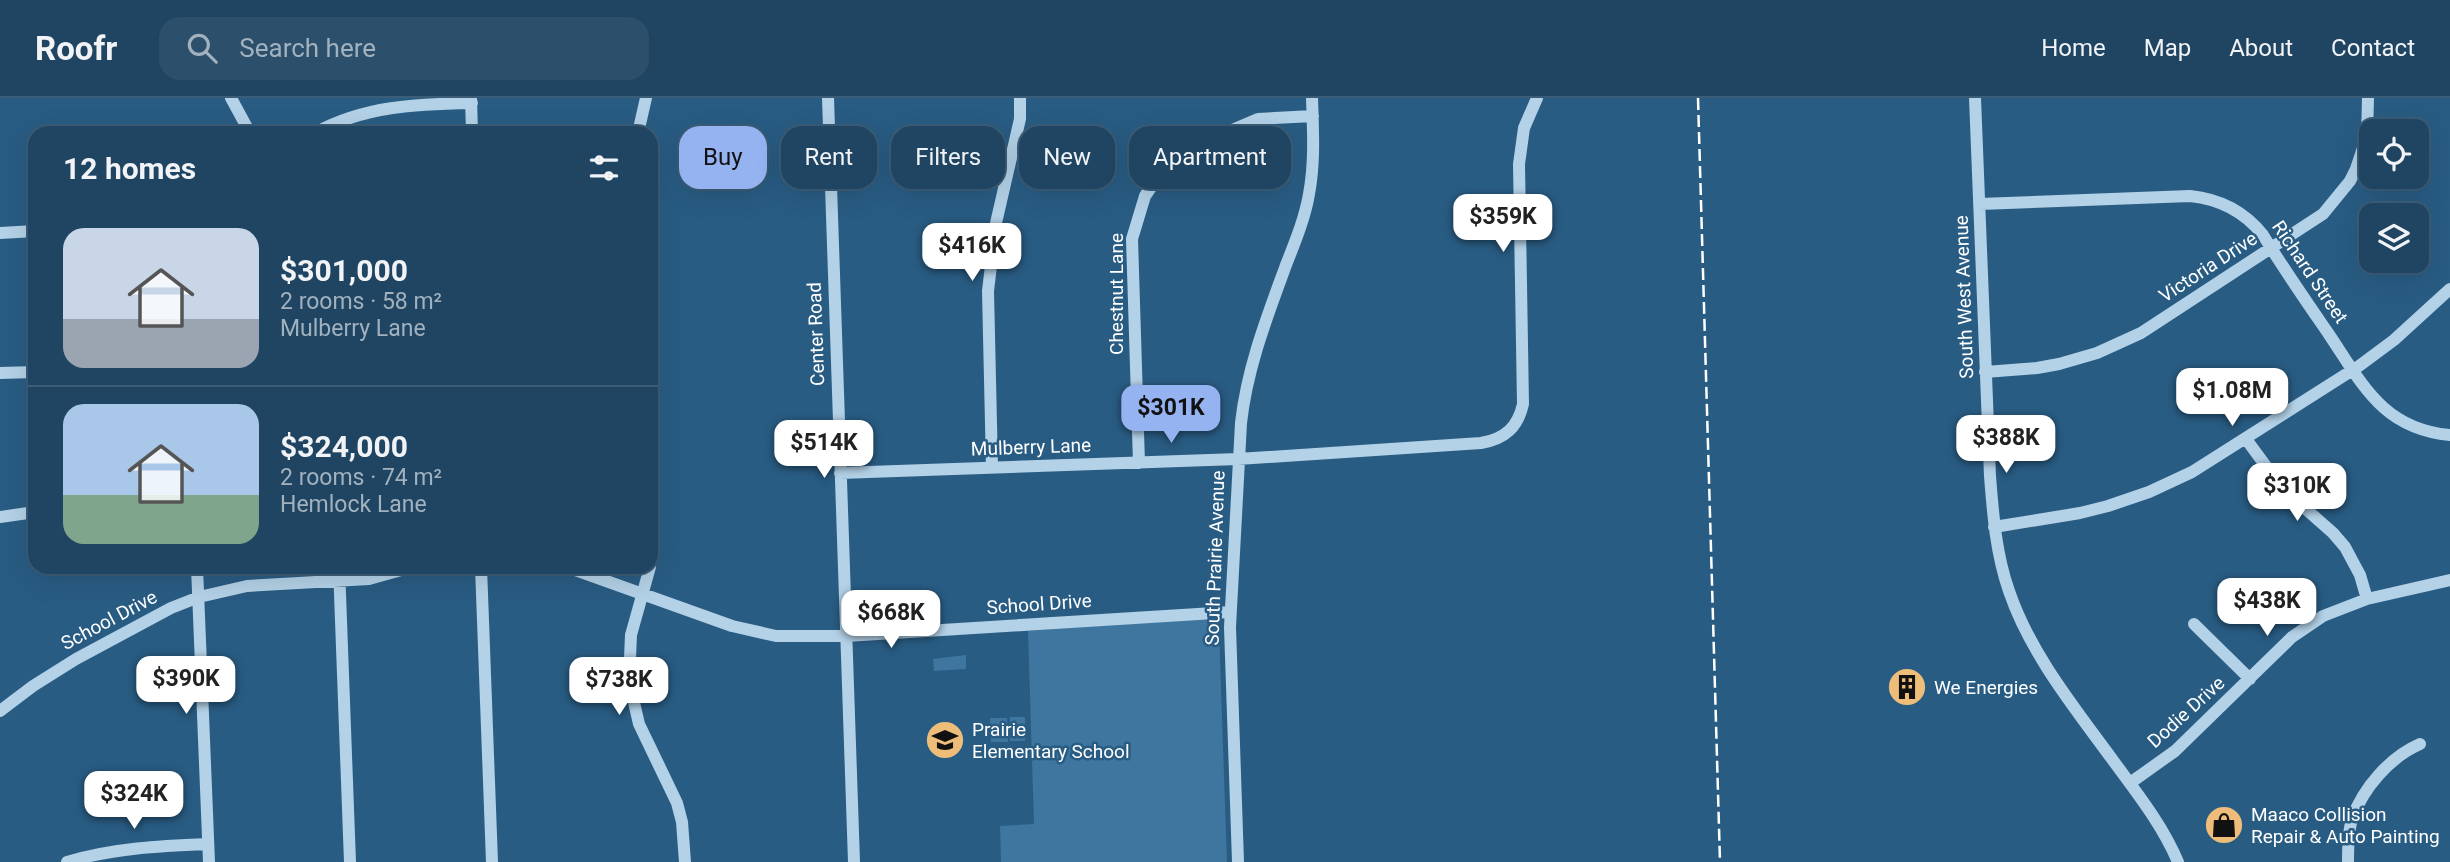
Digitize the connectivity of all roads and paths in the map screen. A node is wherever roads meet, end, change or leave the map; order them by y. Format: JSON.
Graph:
{"nodes":[{"id":1,"x":231,"y":98,"type":"edge"},
{"id":2,"x":646,"y":98,"type":"edge"},
{"id":3,"x":828,"y":98,"type":"edge"},
{"id":4,"x":1020,"y":98,"type":"edge"},
{"id":5,"x":1312,"y":98,"type":"edge"},
{"id":6,"x":1537,"y":98,"type":"edge"},
{"id":7,"x":1975,"y":98,"type":"edge"},
{"id":8,"x":2368,"y":98,"type":"edge"},
{"id":9,"x":472,"y":100,"type":"edge"},
{"id":10,"x":1313,"y":116,"type":"junction"},
{"id":11,"x":246,"y":126,"type":"edge"},
{"id":12,"x":330,"y":126,"type":"edge"},
{"id":13,"x":472,"y":126,"type":"edge"},
{"id":14,"x":640,"y":126,"type":"edge"},
{"id":15,"x":1980,"y":204,"type":"junction"},
{"id":16,"x":28,"y":231,"type":"edge"},
{"id":17,"x":0,"y":233,"type":"edge"},
{"id":18,"x":2271,"y":248,"type":"junction"},
{"id":19,"x":2450,"y":289,"type":"edge"},
{"id":20,"x":2351,"y":370,"type":"junction"},
{"id":21,"x":28,"y":372,"type":"edge"},
{"id":22,"x":1985,"y":372,"type":"junction"},
{"id":23,"x":0,"y":373,"type":"edge"},
{"id":24,"x":2450,"y":435,"type":"edge"},
{"id":25,"x":2246,"y":439,"type":"junction"},
{"id":26,"x":1238,"y":459,"type":"junction"},
{"id":27,"x":1139,"y":463,"type":"junction"},
{"id":28,"x":992,"y":468,"type":"junction"},
{"id":29,"x":840,"y":473,"type":"junction"},
{"id":30,"x":28,"y":513,"type":"edge"},
{"id":31,"x":0,"y":516,"type":"edge"},
{"id":32,"x":1994,"y":527,"type":"junction"},
{"id":33,"x":197,"y":574,"type":"edge"},
{"id":34,"x":339,"y":574,"type":"edge"},
{"id":35,"x":387,"y":574,"type":"edge"},
{"id":36,"x":481,"y":574,"type":"edge"},
{"id":37,"x":587,"y":574,"type":"edge"},
{"id":38,"x":648,"y":574,"type":"edge"},
{"id":39,"x":2450,"y":580,"type":"edge"},
{"id":40,"x":340,"y":582,"type":"junction"},
{"id":41,"x":643,"y":594,"type":"junction"},
{"id":42,"x":199,"y":597,"type":"junction"},
{"id":43,"x":2367,"y":599,"type":"junction"},
{"id":44,"x":1230,"y":612,"type":"junction"},
{"id":45,"x":2194,"y":624,"type":"dead end"},
{"id":46,"x":846,"y":636,"type":"junction"},
{"id":47,"x":2250,"y":678,"type":"junction"},
{"id":48,"x":0,"y":711,"type":"edge"},
{"id":49,"x":2420,"y":744,"type":"dead end"},
{"id":50,"x":2130,"y":783,"type":"junction"},
{"id":51,"x":208,"y":845,"type":"junction"},
{"id":52,"x":67,"y":862,"type":"edge"},
{"id":53,"x":209,"y":862,"type":"edge"},
{"id":54,"x":350,"y":862,"type":"edge"},
{"id":55,"x":492,"y":862,"type":"edge"},
{"id":56,"x":685,"y":862,"type":"edge"},
{"id":57,"x":854,"y":862,"type":"edge"},
{"id":58,"x":1238,"y":862,"type":"edge"},
{"id":59,"x":2178,"y":862,"type":"edge"},
{"id":60,"x":2348,"y":862,"type":"edge"}],
"edges":[{"from":1,"to":11,"type":"street"},
{"from":2,"to":14,"type":"street"},
{"from":3,"to":29,"type":"street","name":"Center Road"},
{"from":4,"to":28,"type":"street"},
{"from":5,"to":10,"type":"street","name":"South Prairie Avenue"},
{"from":6,"to":26,"type":"street","name":"Mulberry Lane"},
{"from":7,"to":15,"type":"street","name":"South West Avenue"},
{"from":8,"to":18,"type":"street","name":"Victoria Drive"},
{"from":9,"to":12,"type":"street"},
{"from":9,"to":13,"type":"street"},
{"from":10,"to":26,"type":"street","name":"South Prairie Avenue"},
{"from":10,"to":27,"type":"street","name":"Chestnut Lane"},
{"from":15,"to":18,"type":"street","name":"Richard Street"},
{"from":15,"to":22,"type":"street","name":"South West Avenue"},
{"from":16,"to":17,"type":"street"},
{"from":18,"to":20,"type":"street","name":"Richard Street"},
{"from":18,"to":22,"type":"street","name":"Victoria Drive"},
{"from":19,"to":20,"type":"street"},
{"from":20,"to":24,"type":"street","name":"Richard Street"},
{"from":20,"to":25,"type":"street"},
{"from":21,"to":23,"type":"street"},
{"from":22,"to":32,"type":"street","name":"South West Avenue"},
{"from":25,"to":32,"type":"street"},
{"from":25,"to":43,"type":"street"},
{"from":26,"to":27,"type":"street","name":"Mulberry Lane"},
{"from":26,"to":44,"type":"street","name":"South Prairie Avenue"},
{"from":27,"to":28,"type":"street","name":"Mulberry Lane"},
{"from":28,"to":29,"type":"street","name":"Mulberry Lane"},
{"from":29,"to":46,"type":"street","name":"Center Road"},
{"from":30,"to":31,"type":"street"},
{"from":32,"to":50,"type":"street","name":"South West Avenue"},
{"from":33,"to":42,"type":"street"},
{"from":34,"to":40,"type":"street"},
{"from":35,"to":40,"type":"street","name":"School Drive"},
{"from":36,"to":55,"type":"street"},
{"from":37,"to":41,"type":"street","name":"School Drive"},
{"from":38,"to":41,"type":"street"},
{"from":39,"to":43,"type":"street","name":"Dodie Drive"},
{"from":40,"to":42,"type":"street","name":"School Drive"},
{"from":40,"to":54,"type":"street"},
{"from":41,"to":46,"type":"street","name":"School Drive"},
{"from":41,"to":56,"type":"street"},
{"from":42,"to":48,"type":"street","name":"School Drive"},
{"from":42,"to":51,"type":"street"},
{"from":43,"to":47,"type":"street","name":"Dodie Drive"},
{"from":44,"to":46,"type":"street","name":"School Drive"},
{"from":44,"to":58,"type":"street","name":"South Prairie Avenue"},
{"from":45,"to":47,"type":"street"},
{"from":46,"to":57,"type":"street","name":"Center Road"},
{"from":47,"to":50,"type":"street","name":"Dodie Drive"},
{"from":49,"to":60,"type":"street"},
{"from":50,"to":59,"type":"street","name":"South West Avenue"},
{"from":51,"to":52,"type":"street"},
{"from":51,"to":53,"type":"street"}]}
